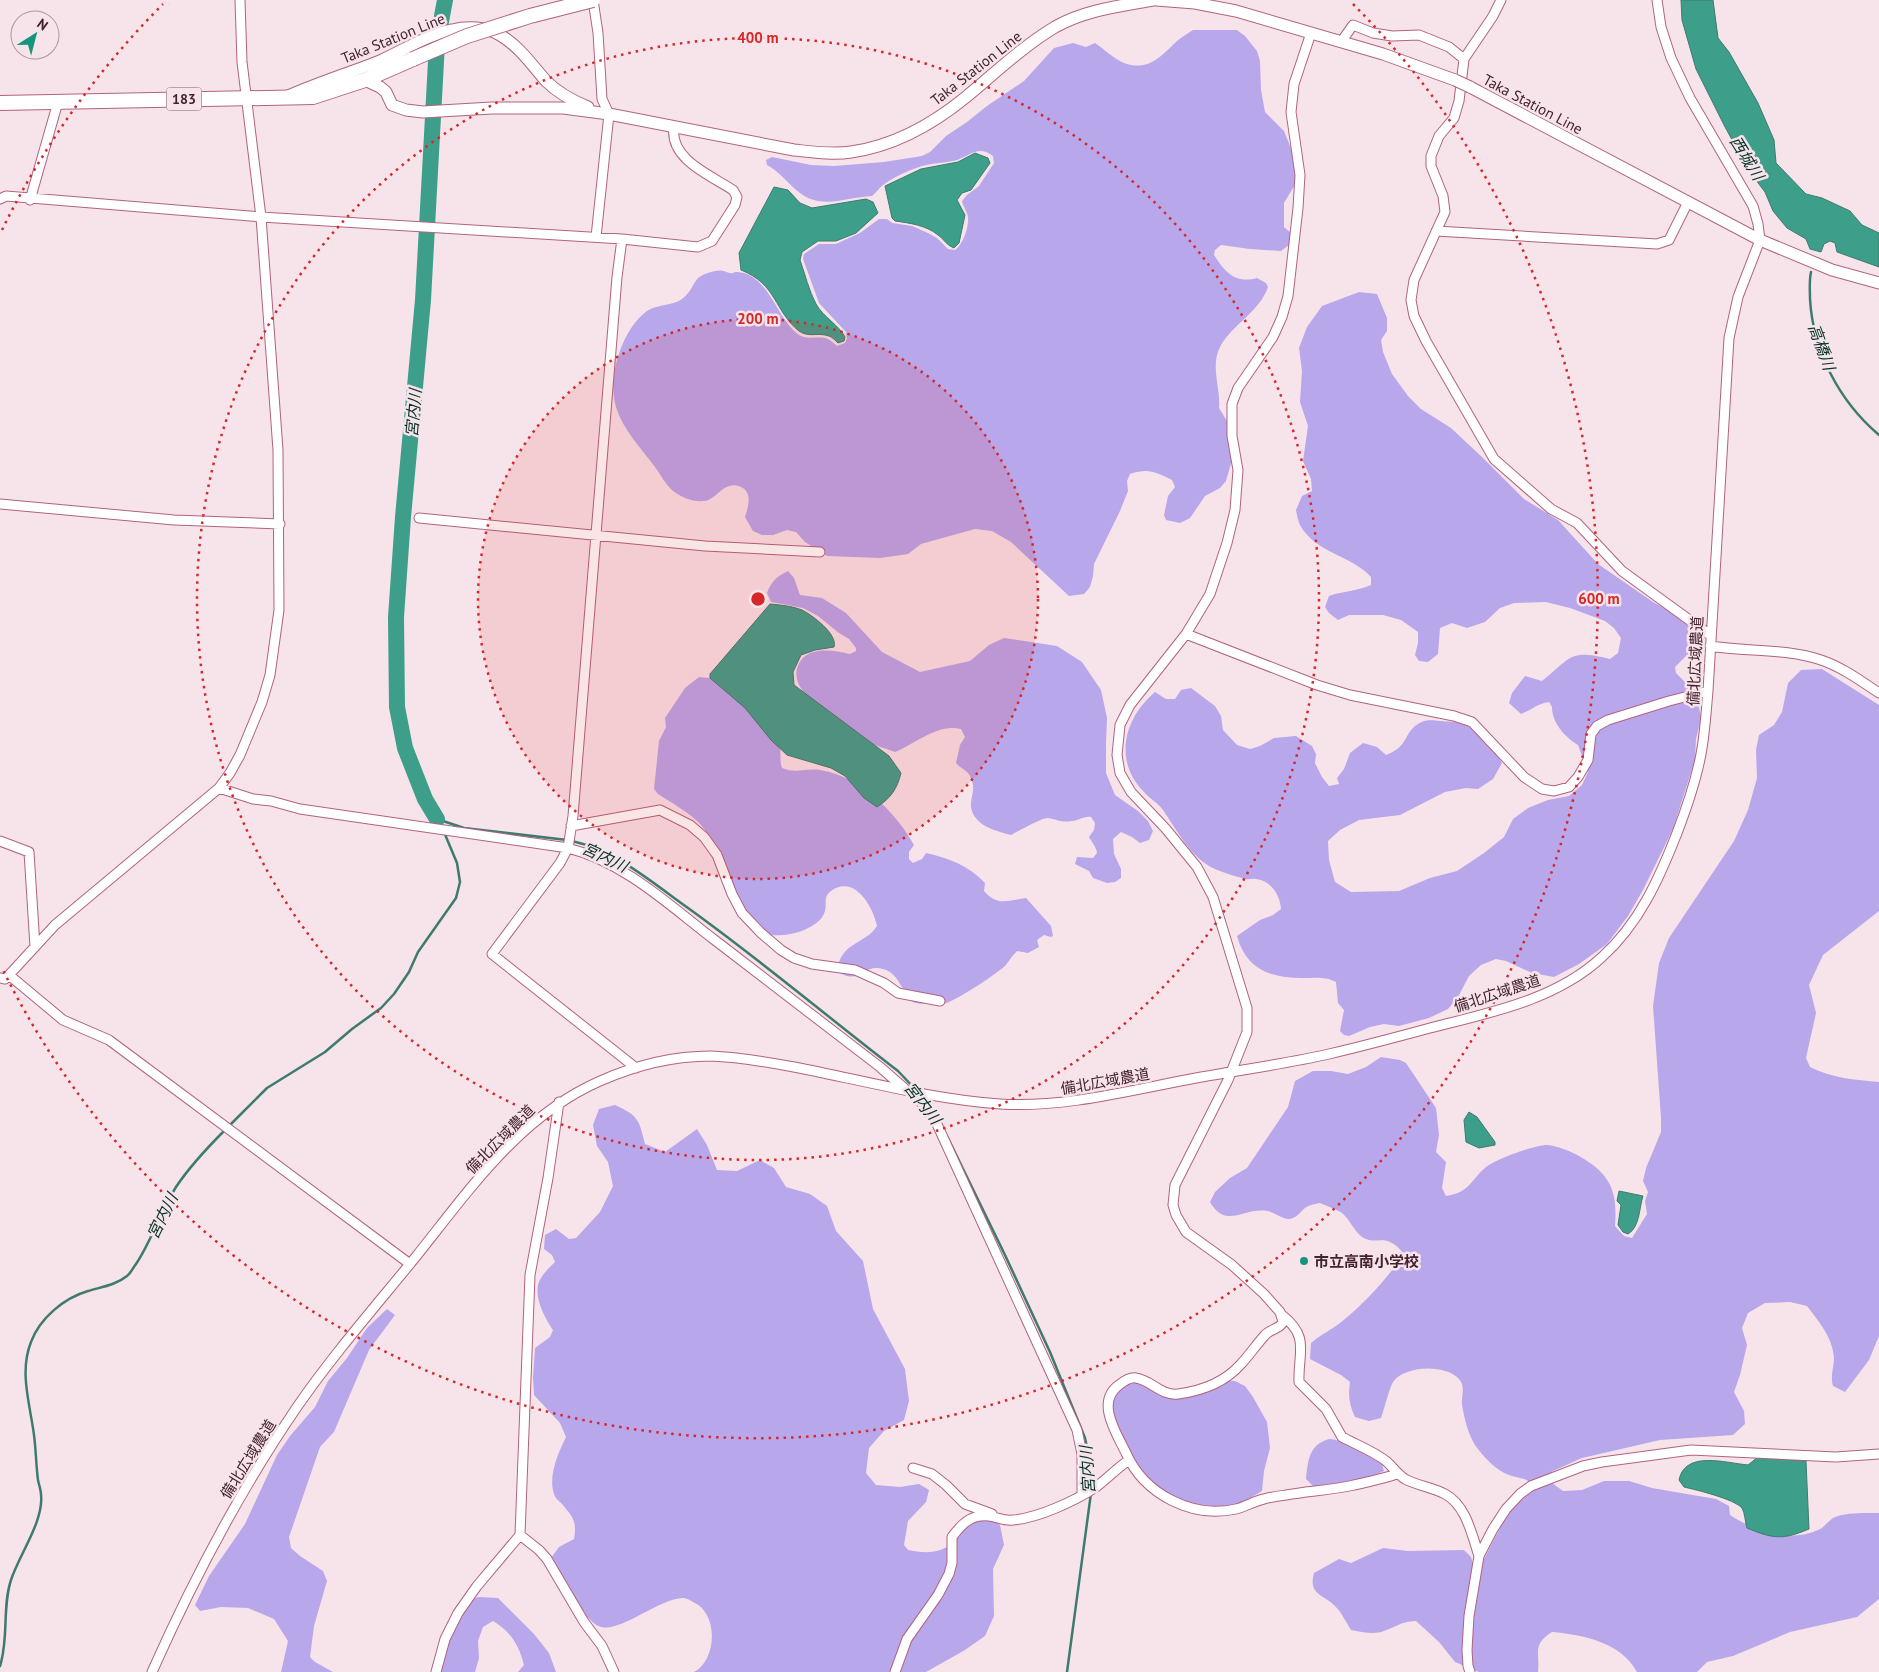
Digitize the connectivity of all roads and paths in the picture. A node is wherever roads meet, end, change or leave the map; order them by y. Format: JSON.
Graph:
{"nodes":[{"id":1,"x":240,"y":0,"type":"edge"},
{"id":2,"x":593,"y":0,"type":"edge"},
{"id":3,"x":1154,"y":0,"type":"edge"},
{"id":4,"x":1501,"y":0,"type":"edge"},
{"id":5,"x":1657,"y":0,"type":"edge"},
{"id":6,"x":1311,"y":33,"type":"junction"},
{"id":7,"x":1341,"y":42,"type":"junction"},
{"id":8,"x":1464,"y":59,"type":"junction"},
{"id":9,"x":365,"y":80,"type":"junction"},
{"id":10,"x":247,"y":98,"type":"junction"},
{"id":11,"x":283,"y":98,"type":"junction"},
{"id":12,"x":58,"y":102,"type":"junction"},
{"id":13,"x":0,"y":103,"type":"edge"},
{"id":14,"x":609,"y":114,"type":"junction"},
{"id":15,"x":674,"y":127,"type":"junction"},
{"id":16,"x":0,"y":199,"type":"edge"},
{"id":17,"x":30,"y":200,"type":"junction"},
{"id":18,"x":1688,"y":202,"type":"junction"},
{"id":19,"x":261,"y":217,"type":"junction"},
{"id":20,"x":1436,"y":232,"type":"junction"},
{"id":21,"x":596,"y":237,"type":"junction"},
{"id":22,"x":622,"y":239,"type":"junction"},
{"id":23,"x":1760,"y":240,"type":"junction"},
{"id":24,"x":1879,"y":283,"type":"edge"},
{"id":25,"x":0,"y":504,"type":"edge"},
{"id":26,"x":419,"y":518,"type":"dead end"},
{"id":27,"x":280,"y":524,"type":"junction"},
{"id":28,"x":596,"y":536,"type":"junction"},
{"id":29,"x":820,"y":552,"type":"dead end"},
{"id":30,"x":1186,"y":634,"type":"junction"},
{"id":31,"x":1710,"y":635,"type":"junction"},
{"id":32,"x":1710,"y":646,"type":"junction"},
{"id":33,"x":1708,"y":691,"type":"junction"},
{"id":34,"x":1879,"y":693,"type":"edge"},
{"id":35,"x":219,"y":788,"type":"junction"},
{"id":36,"x":571,"y":826,"type":"junction"},
{"id":37,"x":0,"y":841,"type":"edge"},
{"id":38,"x":568,"y":848,"type":"junction"},
{"id":39,"x":35,"y":947,"type":"junction"},
{"id":40,"x":4,"y":977,"type":"edge"},
{"id":41,"x":940,"y":1001,"type":"dead end"},
{"id":42,"x":636,"y":1068,"type":"junction"},
{"id":43,"x":1230,"y":1072,"type":"junction"},
{"id":44,"x":909,"y":1090,"type":"junction"},
{"id":45,"x":920,"y":1101,"type":"dead end"},
{"id":46,"x":560,"y":1102,"type":"junction"},
{"id":47,"x":410,"y":1264,"type":"junction"},
{"id":48,"x":1282,"y":1315,"type":"junction"},
{"id":49,"x":1879,"y":1454,"type":"edge"},
{"id":50,"x":1129,"y":1460,"type":"junction"},
{"id":51,"x":913,"y":1468,"type":"dead end"},
{"id":52,"x":1398,"y":1474,"type":"junction"},
{"id":53,"x":1087,"y":1492,"type":"junction"},
{"id":54,"x":996,"y":1518,"type":"junction"},
{"id":55,"x":520,"y":1535,"type":"junction"},
{"id":56,"x":1479,"y":1556,"type":"junction"},
{"id":57,"x":152,"y":1672,"type":"edge"},
{"id":58,"x":436,"y":1672,"type":"edge"},
{"id":59,"x":614,"y":1672,"type":"edge"},
{"id":60,"x":896,"y":1672,"type":"edge"},
{"id":61,"x":1470,"y":1672,"type":"edge"}],
"edges":[{"from":1,"to":10,"type":"street"},
{"from":2,"to":9,"type":"highway","number":"183","bridge":true},
{"from":2,"to":14,"type":"street"},
{"from":3,"to":6,"type":"main road","name":"Taka Station Line"},
{"from":3,"to":15,"type":"main road","name":"Taka Station Line"},
{"from":4,"to":8,"type":"street"},
{"from":5,"to":23,"type":"street"},
{"from":6,"to":7,"type":"main road","name":"Taka Station Line"},
{"from":6,"to":30,"type":"street"},
{"from":7,"to":8,"type":"street"},
{"from":7,"to":18,"type":"main road","name":"Taka Station Line","bridge":true},
{"from":8,"to":20,"type":"street"},
{"from":9,"to":11,"type":"highway","number":"183"},
{"from":9,"to":14,"type":"main road","name":"Taka Station Line"},
{"from":10,"to":11,"type":"highway","number":"183"},
{"from":10,"to":12,"type":"highway","number":"183"},
{"from":10,"to":19,"type":"street"},
{"from":11,"to":14,"type":"main road","name":"Taka Station Line"},
{"from":12,"to":13,"type":"highway","number":"183"},
{"from":12,"to":17,"type":"street"},
{"from":14,"to":15,"type":"main road","name":"Taka Station Line"},
{"from":14,"to":21,"type":"street"},
{"from":15,"to":22,"type":"street"},
{"from":16,"to":17,"type":"street"},
{"from":17,"to":19,"type":"street"},
{"from":18,"to":20,"type":"street"},
{"from":18,"to":23,"type":"main road","name":"Taka Station Line"},
{"from":19,"to":21,"type":"street"},
{"from":19,"to":27,"type":"street"},
{"from":20,"to":31,"type":"street"},
{"from":21,"to":22,"type":"street"},
{"from":22,"to":28,"type":"street"},
{"from":23,"to":24,"type":"main road","name":"Taka Station Line"},
{"from":23,"to":31,"type":"street","name":"備北広域農道"},
{"from":25,"to":27,"type":"street"},
{"from":26,"to":28,"type":"street"},
{"from":27,"to":35,"type":"street"},
{"from":28,"to":29,"type":"street"},
{"from":28,"to":36,"type":"street"},
{"from":30,"to":33,"type":"street"},
{"from":30,"to":43,"type":"street"},
{"from":31,"to":32,"type":"street","name":"備北広域農道"},
{"from":32,"to":33,"type":"street","name":"備北広域農道"},
{"from":32,"to":34,"type":"street"},
{"from":33,"to":43,"type":"street","name":"備北広域農道"},
{"from":35,"to":38,"type":"street"},
{"from":35,"to":39,"type":"street"},
{"from":36,"to":38,"type":"street"},
{"from":36,"to":41,"type":"street"},
{"from":37,"to":39,"type":"street"},
{"from":38,"to":42,"type":"street"},
{"from":38,"to":44,"type":"street"},
{"from":39,"to":40,"type":"street"},
{"from":40,"to":47,"type":"street"},
{"from":42,"to":44,"type":"street","name":"備北広域農道"},
{"from":42,"to":46,"type":"street","name":"備北広域農道"},
{"from":43,"to":44,"type":"street","name":"備北広域農道"},
{"from":43,"to":48,"type":"street"},
{"from":45,"to":53,"type":"street"},
{"from":46,"to":47,"type":"street","name":"備北広域農道"},
{"from":46,"to":55,"type":"street"},
{"from":47,"to":57,"type":"street","name":"備北広域農道"},
{"from":48,"to":50,"type":"street"},
{"from":48,"to":52,"type":"street"},
{"from":49,"to":56,"type":"street"},
{"from":50,"to":52,"type":"street"},
{"from":50,"to":53,"type":"street"},
{"from":51,"to":54,"type":"street"},
{"from":52,"to":56,"type":"street"},
{"from":53,"to":54,"type":"street"},
{"from":54,"to":60,"type":"street"},
{"from":55,"to":58,"type":"street"},
{"from":55,"to":59,"type":"street"},
{"from":56,"to":61,"type":"street"}]}
